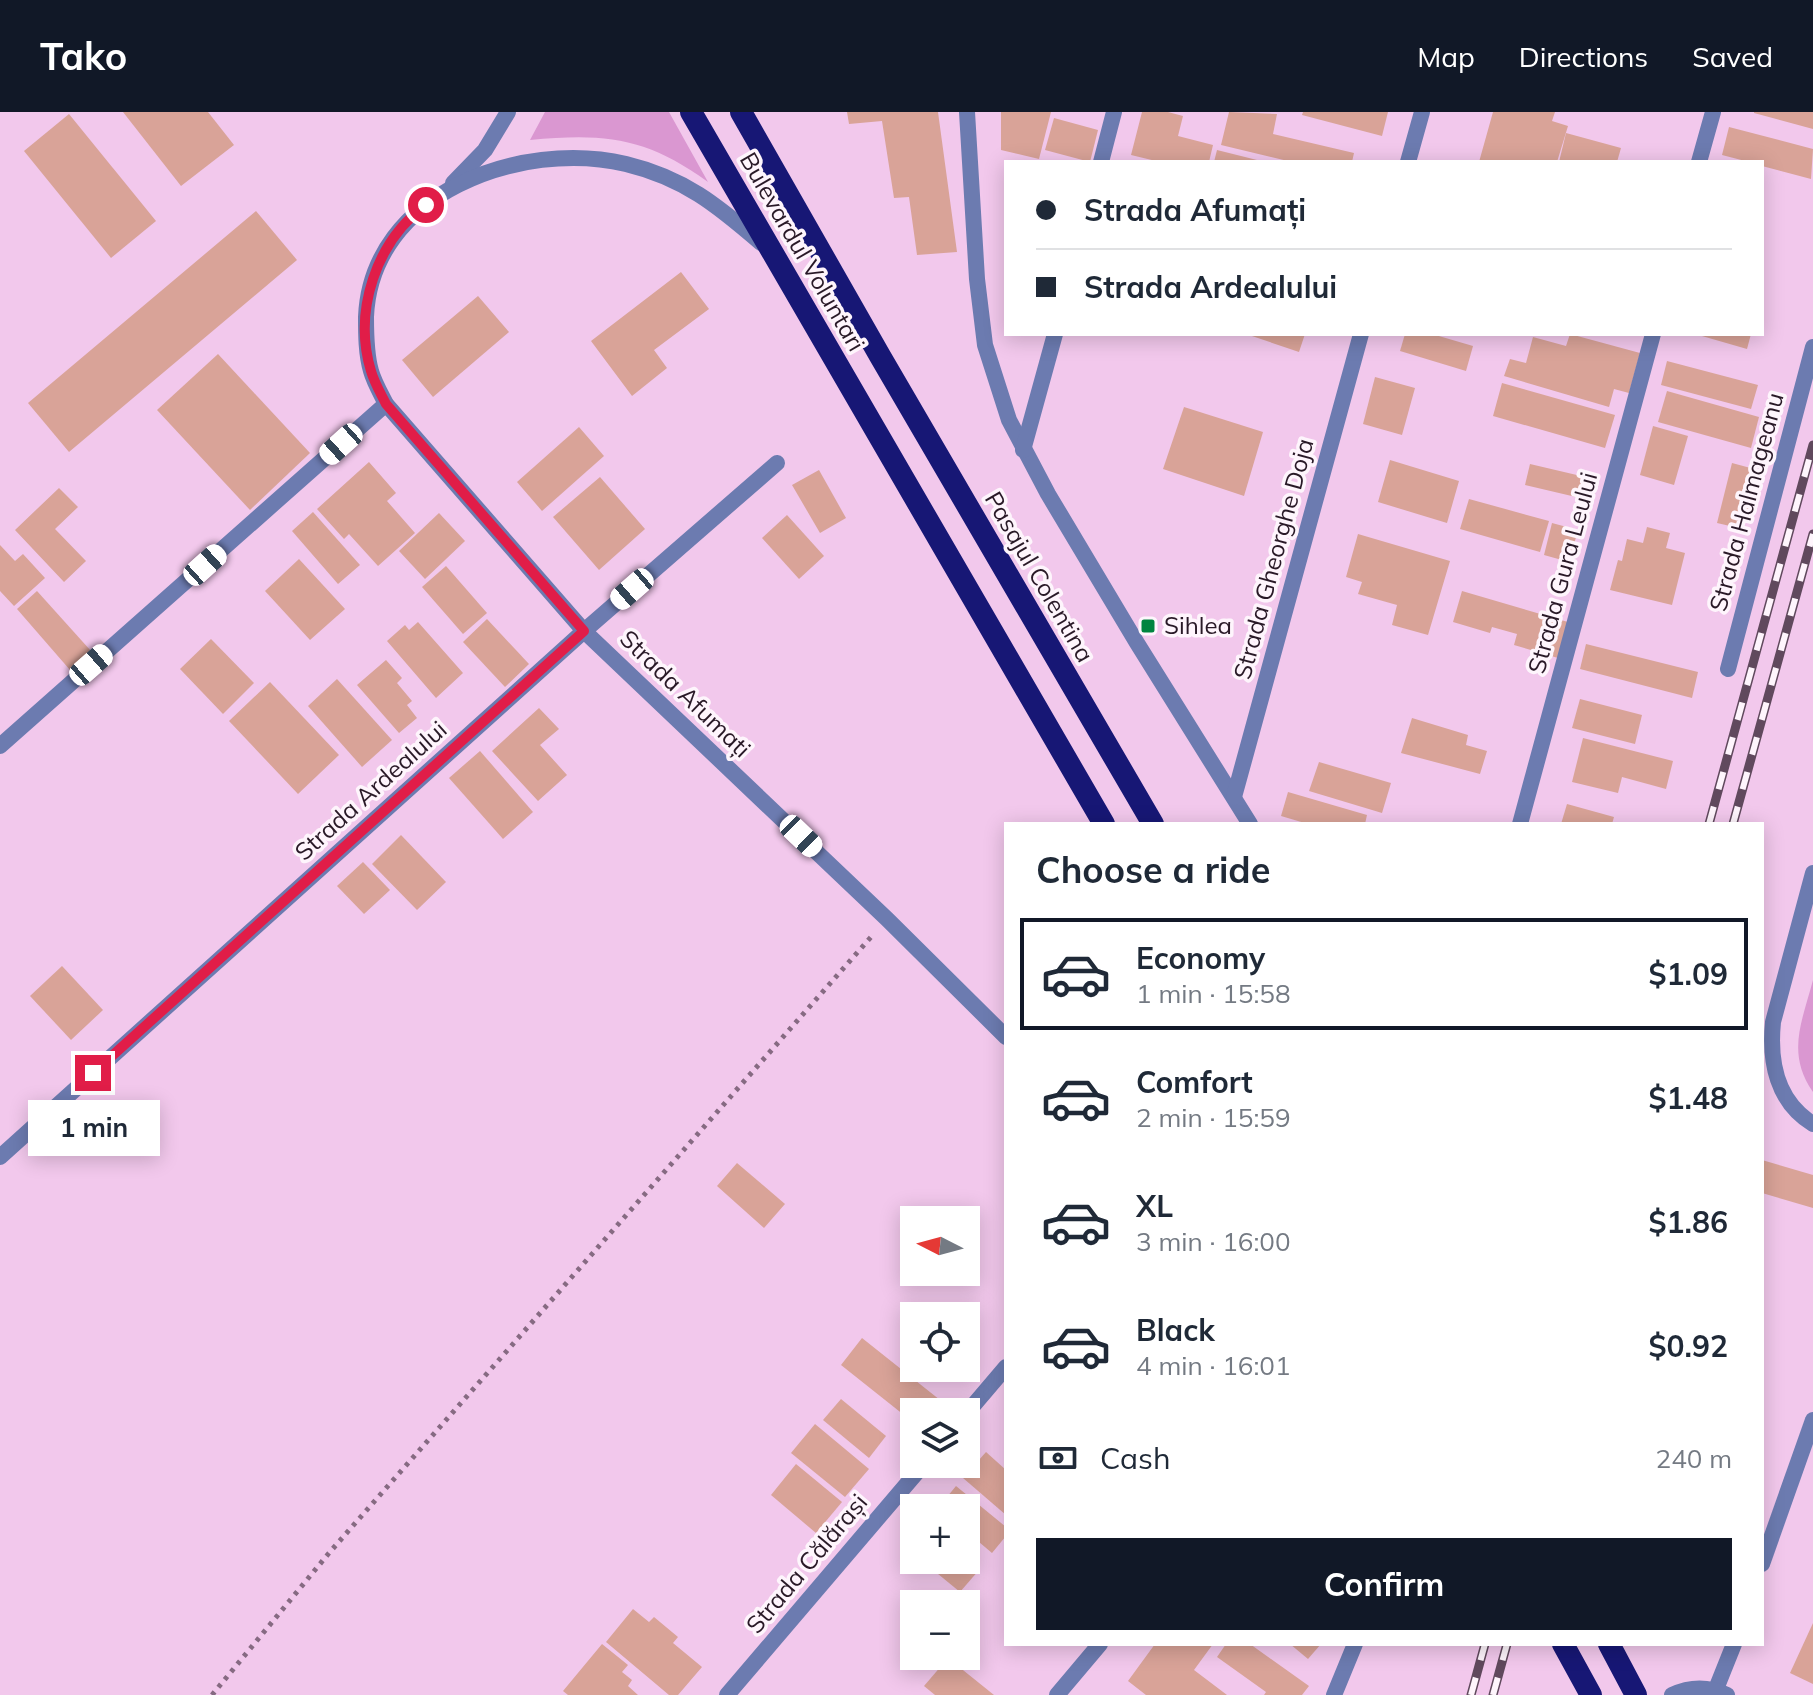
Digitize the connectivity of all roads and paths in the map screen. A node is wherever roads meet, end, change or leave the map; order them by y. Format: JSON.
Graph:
{"nodes":[{"id":1,"x":508,"y":112,"type":"edge"},
{"id":2,"x":691,"y":112,"type":"edge"},
{"id":3,"x":967,"y":112,"type":"edge"},
{"id":4,"x":1114,"y":112,"type":"edge"},
{"id":5,"x":1422,"y":112,"type":"edge"},
{"id":6,"x":1713,"y":112,"type":"edge"},
{"id":7,"x":743,"y":114,"type":"edge"},
{"id":8,"x":1102,"y":160,"type":"edge"},
{"id":9,"x":1409,"y":160,"type":"edge"},
{"id":10,"x":1700,"y":160,"type":"edge"},
{"id":11,"x":444,"y":193,"type":"junction"},
{"id":12,"x":769,"y":249,"type":"junction"},
{"id":13,"x":1054,"y":336,"type":"edge"},
{"id":14,"x":1360,"y":336,"type":"edge"},
{"id":15,"x":1652,"y":336,"type":"edge"},
{"id":16,"x":1813,"y":347,"type":"edge"},
{"id":17,"x":880,"y":356,"type":"joint"},
{"id":18,"x":386,"y":404,"type":"junction"},
{"id":19,"x":1023,"y":450,"type":"junction"},
{"id":20,"x":777,"y":463,"type":"dead end"},
{"id":21,"x":584,"y":631,"type":"junction"},
{"id":22,"x":1728,"y":669,"type":"dead end"},
{"id":23,"x":0,"y":746,"type":"edge"},
{"id":24,"x":1234,"y":797,"type":"junction"},
{"id":25,"x":1103,"y":822,"type":"edge"},
{"id":26,"x":1152,"y":822,"type":"edge"},
{"id":27,"x":1249,"y":822,"type":"edge"},
{"id":28,"x":1521,"y":822,"type":"edge"},
{"id":29,"x":1813,"y":873,"type":"edge"},
{"id":30,"x":887,"y":919,"type":"junction"},
{"id":31,"x":1004,"y":1035,"type":"edge"},
{"id":32,"x":1813,"y":1124,"type":"edge"},
{"id":33,"x":0,"y":1157,"type":"edge"},
{"id":34,"x":1004,"y":1369,"type":"edge"},
{"id":35,"x":980,"y":1398,"type":"edge"},
{"id":36,"x":1813,"y":1420,"type":"edge"},
{"id":37,"x":912,"y":1478,"type":"edge"},
{"id":38,"x":1764,"y":1558,"type":"edge"},
{"id":39,"x":1098,"y":1646,"type":"edge"},
{"id":40,"x":1354,"y":1646,"type":"edge"},
{"id":41,"x":1564,"y":1646,"type":"edge"},
{"id":42,"x":1610,"y":1646,"type":"edge"},
{"id":43,"x":1734,"y":1646,"type":"edge"},
{"id":44,"x":1722,"y":1692,"type":"edge"},
{"id":45,"x":212,"y":1695,"type":"edge"},
{"id":46,"x":727,"y":1695,"type":"edge"},
{"id":47,"x":1057,"y":1695,"type":"edge"},
{"id":48,"x":1334,"y":1695,"type":"edge"},
{"id":49,"x":1591,"y":1695,"type":"edge"},
{"id":50,"x":1636,"y":1695,"type":"edge"},
{"id":51,"x":1672,"y":1695,"type":"edge"}],
"edges":[{"from":1,"to":11,"type":"street","name":"Strada Afumați"},
{"from":2,"to":12,"type":"highway","name":"Bulevardul Voluntari"},
{"from":3,"to":19,"type":"street"},
{"from":4,"to":8,"type":"street"},
{"from":5,"to":9,"type":"street"},
{"from":6,"to":10,"type":"street"},
{"from":7,"to":17,"type":"highway","name":"Bulevardul Voluntari"},
{"from":11,"to":12,"type":"street","name":"Strada Afumați"},
{"from":11,"to":18,"type":"street","name":"Strada Afumați"},
{"from":12,"to":25,"type":"highway","name":"Bulevardul Voluntari"},
{"from":13,"to":19,"type":"street"},
{"from":14,"to":24,"type":"street","name":"Strada Gheorghe Doja"},
{"from":15,"to":28,"type":"street","name":"Strada Gura Leului"},
{"from":16,"to":22,"type":"street","name":"Strada Halmageanu"},
{"from":17,"to":26,"type":"highway","name":"Pasajul Colentina"},
{"from":18,"to":21,"type":"street","name":"Strada Afumați"},
{"from":18,"to":23,"type":"street"},
{"from":19,"to":24,"type":"street"},
{"from":20,"to":21,"type":"street","name":"Strada Ardealului"},
{"from":21,"to":30,"type":"street","name":"Strada Afumați"},
{"from":21,"to":33,"type":"street","name":"Strada Ardealului"},
{"from":24,"to":27,"type":"street"},
{"from":29,"to":32,"type":"street"},
{"from":30,"to":31,"type":"street","name":"Strada Afumați"},
{"from":30,"to":45,"type":"path"},
{"from":34,"to":35,"type":"street"},
{"from":36,"to":38,"type":"street"},
{"from":37,"to":46,"type":"street","name":"Strada Călărași"},
{"from":39,"to":47,"type":"street"},
{"from":40,"to":48,"type":"street"},
{"from":41,"to":49,"type":"highway"},
{"from":42,"to":50,"type":"highway"},
{"from":43,"to":44,"type":"street"},
{"from":44,"to":51,"type":"street"}]}
